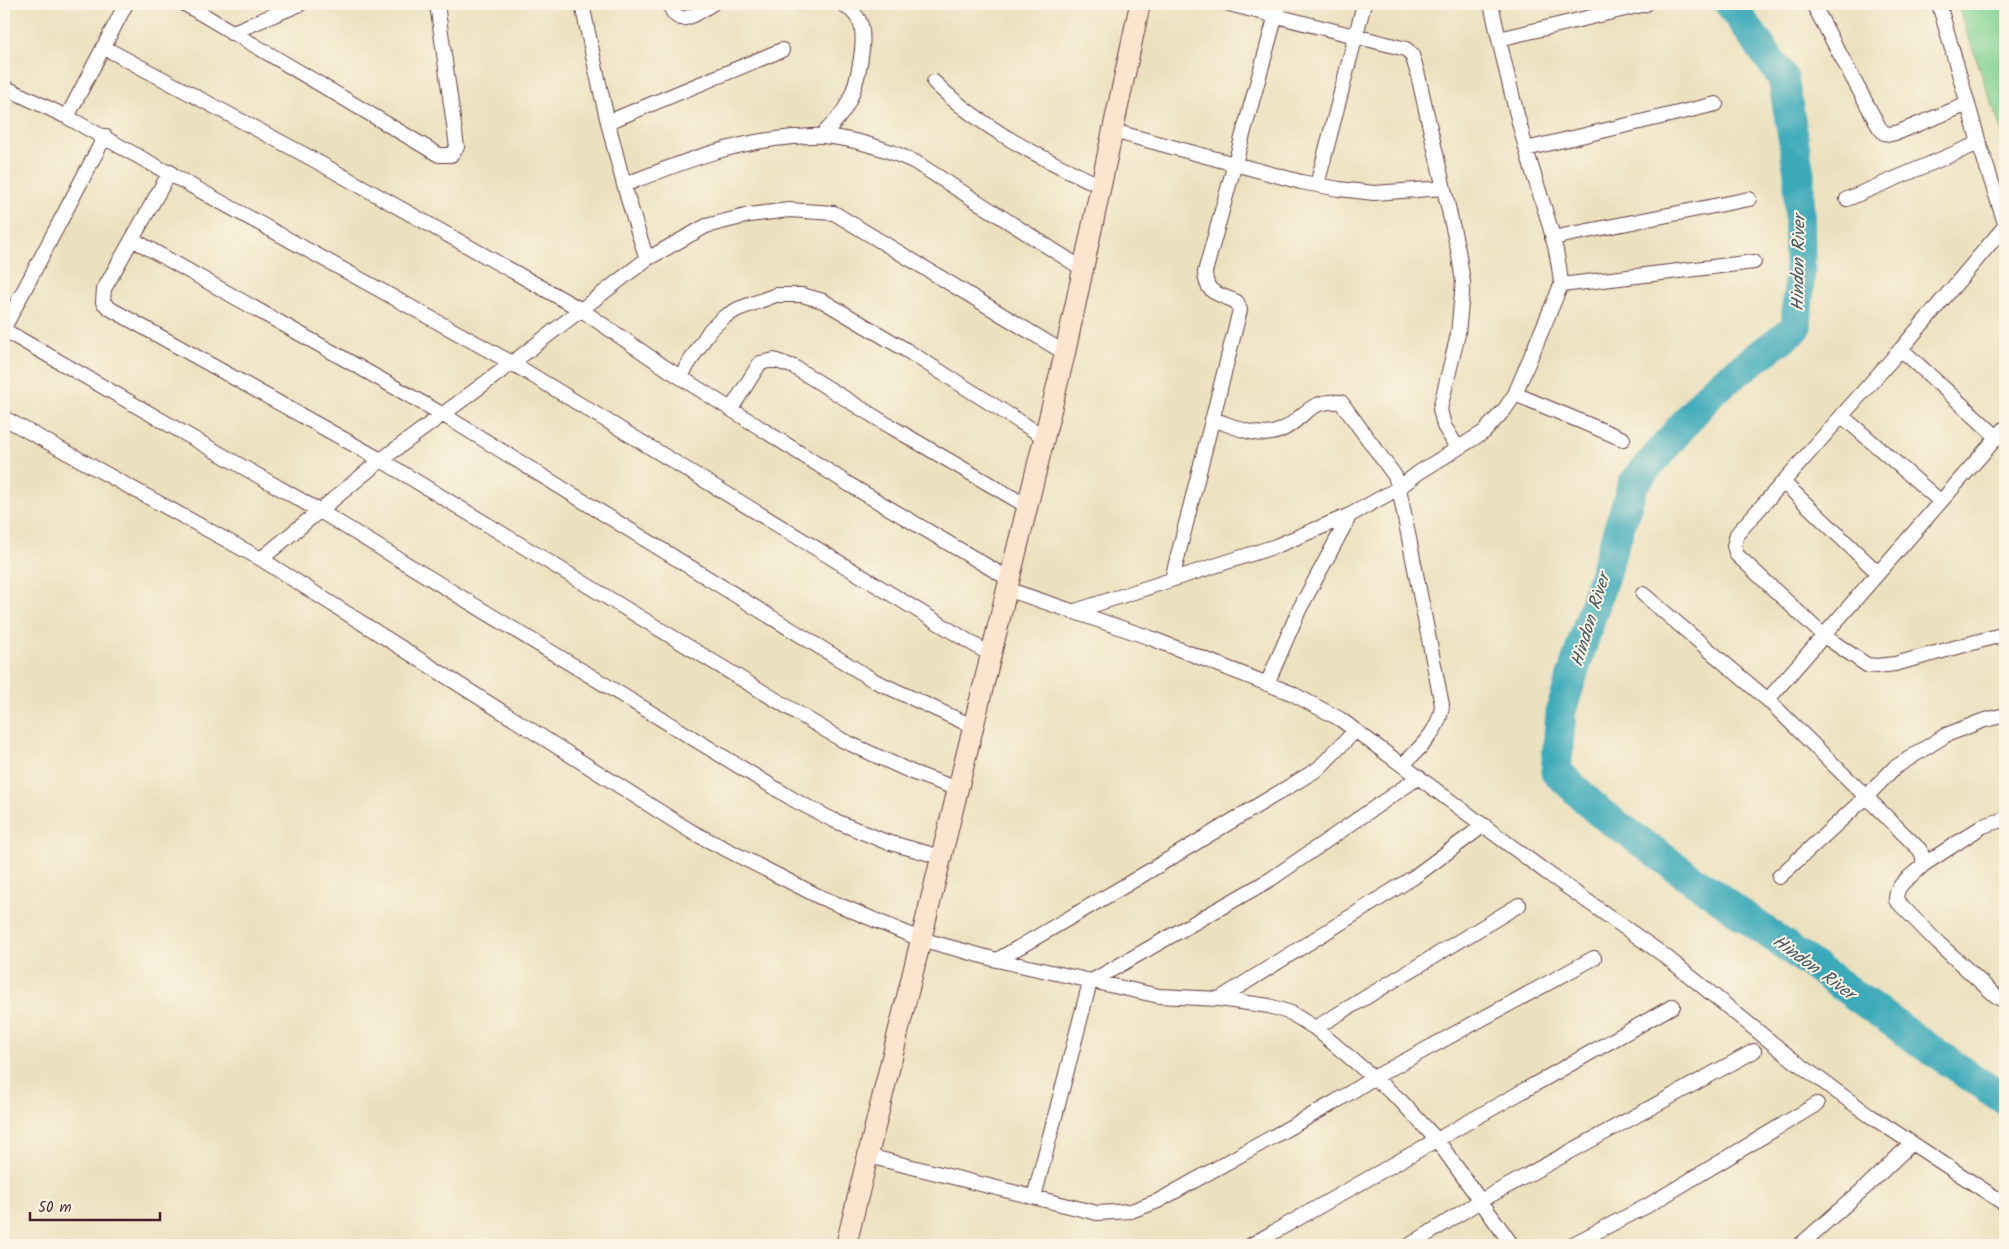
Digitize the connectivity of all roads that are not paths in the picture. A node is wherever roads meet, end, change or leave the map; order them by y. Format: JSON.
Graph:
{"nodes":[{"id":1,"x":126,"y":4,"type":"edge"},
{"id":2,"x":185,"y":4,"type":"edge"},
{"id":3,"x":300,"y":4,"type":"edge"},
{"id":4,"x":437,"y":4,"type":"edge"},
{"id":5,"x":582,"y":4,"type":"edge"},
{"id":6,"x":670,"y":4,"type":"edge"},
{"id":7,"x":712,"y":4,"type":"edge"},
{"id":8,"x":843,"y":4,"type":"edge"},
{"id":9,"x":1140,"y":4,"type":"edge"},
{"id":10,"x":1229,"y":4,"type":"edge"},
{"id":11,"x":1364,"y":4,"type":"edge"},
{"id":12,"x":1491,"y":4,"type":"edge"},
{"id":13,"x":1646,"y":4,"type":"edge"},
{"id":14,"x":1813,"y":4,"type":"edge"},
{"id":15,"x":1940,"y":4,"type":"edge"},
{"id":16,"x":1277,"y":10,"type":"edge"},
{"id":17,"x":231,"y":33,"type":"junction"},
{"id":18,"x":1354,"y":36,"type":"junction"},
{"id":19,"x":1499,"y":39,"type":"junction"},
{"id":20,"x":103,"y":47,"type":"junction"},
{"id":21,"x":782,"y":50,"type":"dead end"},
{"id":22,"x":934,"y":82,"type":"dead end"},
{"id":23,"x":4,"y":87,"type":"edge"},
{"id":24,"x":1716,"y":104,"type":"dead end"},
{"id":25,"x":1968,"y":104,"type":"junction"},
{"id":26,"x":67,"y":117,"type":"junction"},
{"id":27,"x":608,"y":122,"type":"junction"},
{"id":28,"x":1113,"y":131,"type":"junction"},
{"id":29,"x":105,"y":136,"type":"junction"},
{"id":30,"x":821,"y":136,"type":"junction"},
{"id":31,"x":1979,"y":143,"type":"junction"},
{"id":32,"x":1526,"y":149,"type":"junction"},
{"id":33,"x":1236,"y":164,"type":"junction"},
{"id":34,"x":170,"y":172,"type":"junction"},
{"id":35,"x":624,"y":185,"type":"junction"},
{"id":36,"x":1316,"y":185,"type":"junction"},
{"id":37,"x":1101,"y":186,"type":"junction"},
{"id":38,"x":1444,"y":188,"type":"junction"},
{"id":39,"x":1749,"y":199,"type":"dead end"},
{"id":40,"x":1846,"y":199,"type":"dead end"},
{"id":41,"x":2005,"y":225,"type":"edge"},
{"id":42,"x":1552,"y":238,"type":"junction"},
{"id":43,"x":132,"y":239,"type":"junction"},
{"id":44,"x":646,"y":259,"type":"junction"},
{"id":45,"x":1754,"y":262,"type":"dead end"},
{"id":46,"x":1083,"y":269,"type":"junction"},
{"id":47,"x":1561,"y":285,"type":"junction"},
{"id":48,"x":580,"y":309,"type":"junction"},
{"id":49,"x":4,"y":329,"type":"edge"},
{"id":50,"x":1900,"y":349,"type":"junction"},
{"id":51,"x":1065,"y":353,"type":"junction"},
{"id":52,"x":512,"y":363,"type":"junction"},
{"id":53,"x":680,"y":377,"type":"junction"},
{"id":54,"x":1515,"y":394,"type":"junction"},
{"id":55,"x":730,"y":409,"type":"junction"},
{"id":56,"x":442,"y":414,"type":"junction"},
{"id":57,"x":1842,"y":416,"type":"junction"},
{"id":58,"x":4,"y":418,"type":"edge"},
{"id":59,"x":1212,"y":419,"type":"junction"},
{"id":60,"x":2001,"y":433,"type":"edge"},
{"id":61,"x":1044,"y":437,"type":"junction"},
{"id":62,"x":1623,"y":439,"type":"dead end"},
{"id":63,"x":1457,"y":447,"type":"junction"},
{"id":64,"x":381,"y":460,"type":"junction"},
{"id":65,"x":1783,"y":482,"type":"junction"},
{"id":66,"x":1399,"y":488,"type":"junction"},
{"id":67,"x":1940,"y":501,"type":"junction"},
{"id":68,"x":1027,"y":506,"type":"junction"},
{"id":69,"x":318,"y":510,"type":"junction"},
{"id":70,"x":1350,"y":515,"type":"junction"},
{"id":71,"x":261,"y":559,"type":"junction"},
{"id":72,"x":1878,"y":573,"type":"junction"},
{"id":73,"x":1172,"y":579,"type":"junction"},
{"id":74,"x":1008,"y":584,"type":"junction"},
{"id":75,"x":1643,"y":594,"type":"dead end"},
{"id":76,"x":1072,"y":612,"type":"junction"},
{"id":77,"x":2005,"y":634,"type":"edge"},
{"id":78,"x":1824,"y":636,"type":"junction"},
{"id":79,"x":991,"y":655,"type":"junction"},
{"id":80,"x":1267,"y":684,"type":"junction"},
{"id":81,"x":1770,"y":702,"type":"junction"},
{"id":82,"x":2005,"y":715,"type":"edge"},
{"id":83,"x":972,"y":726,"type":"junction"},
{"id":84,"x":1355,"y":731,"type":"junction"},
{"id":85,"x":1403,"y":765,"type":"junction"},
{"id":86,"x":1419,"y":777,"type":"junction"},
{"id":87,"x":958,"y":789,"type":"junction"},
{"id":88,"x":1866,"y":797,"type":"junction"},
{"id":89,"x":2005,"y":819,"type":"edge"},
{"id":90,"x":1484,"y":825,"type":"junction"},
{"id":91,"x":941,"y":857,"type":"junction"},
{"id":92,"x":1923,"y":865,"type":"junction"},
{"id":93,"x":1779,"y":877,"type":"dead end"},
{"id":94,"x":1519,"y":906,"type":"dead end"},
{"id":95,"x":920,"y":939,"type":"junction"},
{"id":96,"x":1594,"y":958,"type":"dead end"},
{"id":97,"x":997,"y":960,"type":"junction"},
{"id":98,"x":1090,"y":982,"type":"junction"},
{"id":99,"x":1219,"y":999,"type":"junction"},
{"id":100,"x":2005,"y":1002,"type":"edge"},
{"id":101,"x":1673,"y":1006,"type":"dead end"},
{"id":102,"x":1316,"y":1028,"type":"junction"},
{"id":103,"x":1754,"y":1051,"type":"dead end"},
{"id":104,"x":1375,"y":1077,"type":"junction"},
{"id":105,"x":1818,"y":1104,"type":"dead end"},
{"id":106,"x":1438,"y":1140,"type":"junction"},
{"id":107,"x":1912,"y":1143,"type":"junction"},
{"id":108,"x":868,"y":1156,"type":"junction"},
{"id":109,"x":1034,"y":1198,"type":"junction"},
{"id":110,"x":1480,"y":1200,"type":"junction"},
{"id":111,"x":2005,"y":1204,"type":"edge"},
{"id":112,"x":846,"y":1245,"type":"edge"},
{"id":113,"x":1251,"y":1245,"type":"edge"},
{"id":114,"x":1410,"y":1245,"type":"edge"},
{"id":115,"x":1512,"y":1245,"type":"edge"},
{"id":116,"x":1571,"y":1245,"type":"edge"},
{"id":117,"x":1800,"y":1245,"type":"edge"}],
"edges":[{"from":1,"to":20,"type":"street"},
{"from":2,"to":17,"type":"street"},
{"from":3,"to":17,"type":"street"},
{"from":4,"to":17,"type":"street"},
{"from":5,"to":27,"type":"street"},
{"from":6,"to":7,"type":"street"},
{"from":8,"to":30,"type":"street"},
{"from":9,"to":28,"type":"street"},
{"from":10,"to":16,"type":"street"},
{"from":11,"to":18,"type":"street"},
{"from":12,"to":19,"type":"street"},
{"from":13,"to":19,"type":"street"},
{"from":14,"to":25,"type":"street"},
{"from":15,"to":25,"type":"street"},
{"from":16,"to":18,"type":"street"},
{"from":16,"to":33,"type":"street"},
{"from":18,"to":36,"type":"street"},
{"from":18,"to":38,"type":"street"},
{"from":19,"to":32,"type":"street"},
{"from":20,"to":26,"type":"street"},
{"from":20,"to":48,"type":"street"},
{"from":21,"to":27,"type":"street"},
{"from":22,"to":37,"type":"street"},
{"from":23,"to":26,"type":"street"},
{"from":24,"to":32,"type":"street"},
{"from":25,"to":31,"type":"street"},
{"from":26,"to":29,"type":"street"},
{"from":27,"to":35,"type":"street"},
{"from":28,"to":33,"type":"street"},
{"from":28,"to":37,"type":"street"},
{"from":29,"to":34,"type":"street"},
{"from":29,"to":49,"type":"street"},
{"from":30,"to":35,"type":"street"},
{"from":30,"to":46,"type":"street"},
{"from":31,"to":40,"type":"street"},
{"from":31,"to":41,"type":"street"},
{"from":32,"to":42,"type":"street"},
{"from":33,"to":36,"type":"street"},
{"from":33,"to":59,"type":"street"},
{"from":34,"to":43,"type":"street"},
{"from":34,"to":52,"type":"street"},
{"from":35,"to":44,"type":"street"},
{"from":36,"to":38,"type":"street"},
{"from":37,"to":46,"type":"street"},
{"from":38,"to":63,"type":"street"},
{"from":39,"to":42,"type":"street"},
{"from":41,"to":50,"type":"street"},
{"from":42,"to":47,"type":"street"},
{"from":43,"to":56,"type":"street"},
{"from":43,"to":64,"type":"street"},
{"from":44,"to":48,"type":"street"},
{"from":44,"to":51,"type":"street"},
{"from":45,"to":47,"type":"street"},
{"from":46,"to":51,"type":"street"},
{"from":47,"to":54,"type":"street"},
{"from":48,"to":52,"type":"street"},
{"from":48,"to":53,"type":"street"},
{"from":49,"to":69,"type":"street"},
{"from":50,"to":57,"type":"street"},
{"from":50,"to":60,"type":"street"},
{"from":51,"to":61,"type":"street"},
{"from":52,"to":56,"type":"street"},
{"from":52,"to":79,"type":"street"},
{"from":53,"to":55,"type":"street"},
{"from":53,"to":61,"type":"street"},
{"from":54,"to":62,"type":"street"},
{"from":54,"to":63,"type":"street"},
{"from":55,"to":68,"type":"street"},
{"from":55,"to":74,"type":"street"},
{"from":56,"to":64,"type":"street"},
{"from":56,"to":83,"type":"street"},
{"from":57,"to":65,"type":"street"},
{"from":57,"to":67,"type":"street"},
{"from":58,"to":71,"type":"street"},
{"from":59,"to":66,"type":"street"},
{"from":59,"to":73,"type":"street"},
{"from":60,"to":67,"type":"street"},
{"from":61,"to":68,"type":"street"},
{"from":63,"to":66,"type":"street"},
{"from":64,"to":69,"type":"street"},
{"from":64,"to":87,"type":"street"},
{"from":65,"to":72,"type":"street"},
{"from":65,"to":78,"type":"street"},
{"from":66,"to":70,"type":"street"},
{"from":66,"to":85,"type":"street"},
{"from":67,"to":72,"type":"street"},
{"from":68,"to":74,"type":"street"},
{"from":69,"to":71,"type":"street"},
{"from":69,"to":91,"type":"street"},
{"from":70,"to":73,"type":"street"},
{"from":70,"to":80,"type":"street"},
{"from":71,"to":95,"type":"street"},
{"from":72,"to":78,"type":"street"},
{"from":73,"to":76,"type":"street"},
{"from":74,"to":76,"type":"street"},
{"from":74,"to":79,"type":"street"},
{"from":75,"to":81,"type":"street"},
{"from":76,"to":80,"type":"street"},
{"from":77,"to":78,"type":"street"},
{"from":78,"to":81,"type":"street"},
{"from":79,"to":83,"type":"street"},
{"from":80,"to":84,"type":"street"},
{"from":81,"to":88,"type":"street"},
{"from":82,"to":88,"type":"street"},
{"from":83,"to":87,"type":"street"},
{"from":84,"to":85,"type":"street"},
{"from":84,"to":97,"type":"street"},
{"from":85,"to":86,"type":"street"},
{"from":86,"to":90,"type":"street"},
{"from":86,"to":98,"type":"street"},
{"from":87,"to":91,"type":"street"},
{"from":88,"to":92,"type":"street"},
{"from":88,"to":93,"type":"street"},
{"from":89,"to":92,"type":"street"},
{"from":90,"to":99,"type":"street"},
{"from":90,"to":107,"type":"street"},
{"from":91,"to":95,"type":"street"},
{"from":92,"to":100,"type":"street"},
{"from":94,"to":102,"type":"street"},
{"from":95,"to":97,"type":"street"},
{"from":95,"to":108,"type":"street"},
{"from":96,"to":104,"type":"street"},
{"from":97,"to":98,"type":"street"},
{"from":98,"to":99,"type":"street"},
{"from":98,"to":109,"type":"street"},
{"from":99,"to":102,"type":"street"},
{"from":101,"to":106,"type":"street"},
{"from":102,"to":104,"type":"street"},
{"from":103,"to":110,"type":"street"},
{"from":104,"to":106,"type":"street"},
{"from":104,"to":109,"type":"street"},
{"from":105,"to":116,"type":"street"},
{"from":106,"to":110,"type":"street"},
{"from":106,"to":113,"type":"street"},
{"from":107,"to":111,"type":"street"},
{"from":107,"to":117,"type":"street"},
{"from":108,"to":109,"type":"street"},
{"from":108,"to":112,"type":"street"},
{"from":110,"to":114,"type":"street"},
{"from":110,"to":115,"type":"street"}]}
